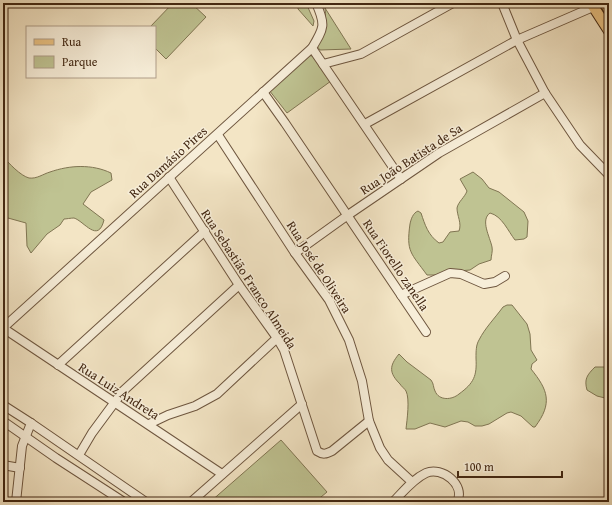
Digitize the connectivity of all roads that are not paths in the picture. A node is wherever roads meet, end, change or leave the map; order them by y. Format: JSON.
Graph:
{"nodes":[{"id":1,"x":453,"y":3,"type":"edge"},
{"id":2,"x":502,"y":3,"type":"edge"},
{"id":3,"x":604,"y":3,"type":"edge"},
{"id":4,"x":319,"y":4,"type":"edge"},
{"id":5,"x":592,"y":5,"type":"edge"},
{"id":6,"x":609,"y":10,"type":"edge"},
{"id":7,"x":609,"y":32,"type":"edge"},
{"id":8,"x":517,"y":40,"type":"junction"},
{"id":9,"x":312,"y":48,"type":"junction"},
{"id":10,"x":323,"y":64,"type":"junction"},
{"id":11,"x":263,"y":92,"type":"junction"},
{"id":12,"x":545,"y":93,"type":"junction"},
{"id":13,"x":365,"y":124,"type":"junction"},
{"id":14,"x":218,"y":134,"type":"junction"},
{"id":15,"x":609,"y":175,"type":"edge"},
{"id":16,"x":168,"y":177,"type":"junction"},
{"id":17,"x":401,"y":179,"type":"junction"},
{"id":18,"x":348,"y":215,"type":"junction"},
{"id":19,"x":205,"y":231,"type":"junction"},
{"id":20,"x":295,"y":253,"type":"junction"},
{"id":21,"x":505,"y":276,"type":"dead end"},
{"id":22,"x":239,"y":285,"type":"junction"},
{"id":23,"x":401,"y":295,"type":"junction"},
{"id":24,"x":3,"y":328,"type":"edge"},
{"id":25,"x":426,"y":332,"type":"dead end"},
{"id":26,"x":277,"y":338,"type":"junction"},
{"id":27,"x":58,"y":365,"type":"junction"},
{"id":28,"x":114,"y":402,"type":"junction"},
{"id":29,"x":302,"y":404,"type":"junction"},
{"id":30,"x":3,"y":405,"type":"edge"},
{"id":31,"x":3,"y":421,"type":"edge"},
{"id":32,"x":369,"y":421,"type":"junction"},
{"id":33,"x":31,"y":423,"type":"junction"},
{"id":34,"x":149,"y":424,"type":"junction"},
{"id":35,"x":26,"y":436,"type":"junction"},
{"id":36,"x":79,"y":455,"type":"junction"},
{"id":37,"x":3,"y":465,"type":"edge"},
{"id":38,"x":20,"y":468,"type":"junction"},
{"id":39,"x":222,"y":474,"type":"junction"},
{"id":40,"x":412,"y":482,"type":"junction"},
{"id":41,"x":125,"y":487,"type":"junction"},
{"id":42,"x":121,"y":501,"type":"edge"},
{"id":43,"x":16,"y":502,"type":"edge"},
{"id":44,"x":146,"y":502,"type":"edge"},
{"id":45,"x":191,"y":502,"type":"edge"},
{"id":46,"x":393,"y":502,"type":"edge"},
{"id":47,"x":457,"y":502,"type":"edge"}],
"edges":[{"from":1,"to":10,"type":"street"},
{"from":2,"to":8,"type":"street"},
{"from":3,"to":6,"type":"main road"},
{"from":4,"to":9,"type":"street","name":"Rua Damásio Pires"},
{"from":5,"to":7,"type":"main road"},
{"from":5,"to":8,"type":"street"},
{"from":8,"to":12,"type":"street"},
{"from":8,"to":13,"type":"street"},
{"from":9,"to":10,"type":"street"},
{"from":9,"to":11,"type":"street","name":"Rua Damásio Pires"},
{"from":10,"to":13,"type":"street"},
{"from":11,"to":14,"type":"street","name":"Rua Damásio Pires"},
{"from":11,"to":18,"type":"street","name":"Rua Fiorello zanella"},
{"from":12,"to":15,"type":"street"},
{"from":12,"to":17,"type":"street","name":"Rua João Batista de Sa"},
{"from":13,"to":17,"type":"street"},
{"from":14,"to":16,"type":"street","name":"Rua Damásio Pires"},
{"from":14,"to":20,"type":"street","name":"Rua José de Oliveira"},
{"from":16,"to":19,"type":"street","name":"Rua Sebastião Franco Almeida"},
{"from":16,"to":24,"type":"street","name":"Rua Damásio Pires"},
{"from":17,"to":18,"type":"street","name":"Rua João Batista de Sa"},
{"from":18,"to":20,"type":"street","name":"Rua João Batista de Sa"},
{"from":18,"to":23,"type":"street","name":"Rua Fiorello zanella"},
{"from":19,"to":22,"type":"street","name":"Rua Sebastião Franco Almeida"},
{"from":19,"to":27,"type":"street"},
{"from":20,"to":32,"type":"street","name":"Rua José de Oliveira"},
{"from":21,"to":23,"type":"street"},
{"from":22,"to":26,"type":"street","name":"Rua Sebastião Franco Almeida"},
{"from":22,"to":28,"type":"street"},
{"from":23,"to":25,"type":"street","name":"Rua Fiorello zanella"},
{"from":24,"to":27,"type":"street","name":"Rua Luiz Andreta"},
{"from":26,"to":29,"type":"street","name":"Rua Sebastião Franco Almeida"},
{"from":26,"to":34,"type":"street"},
{"from":27,"to":28,"type":"street","name":"Rua Luiz Andreta"},
{"from":28,"to":34,"type":"street","name":"Rua Luiz Andreta"},
{"from":28,"to":36,"type":"street"},
{"from":29,"to":32,"type":"street","name":"Rua Sebastião Franco Almeida"},
{"from":29,"to":39,"type":"street"},
{"from":30,"to":33,"type":"street"},
{"from":31,"to":35,"type":"street"},
{"from":32,"to":40,"type":"street","name":"Rua José de Oliveira"},
{"from":33,"to":35,"type":"street"},
{"from":33,"to":36,"type":"street"},
{"from":34,"to":39,"type":"street","name":"Rua Luiz Andreta"},
{"from":35,"to":38,"type":"street"},
{"from":35,"to":42,"type":"street"},
{"from":36,"to":41,"type":"street"},
{"from":37,"to":38,"type":"street"},
{"from":38,"to":43,"type":"street"},
{"from":39,"to":45,"type":"street"},
{"from":40,"to":46,"type":"street"},
{"from":40,"to":47,"type":"street"},
{"from":41,"to":42,"type":"street"},
{"from":41,"to":44,"type":"street"}]}
